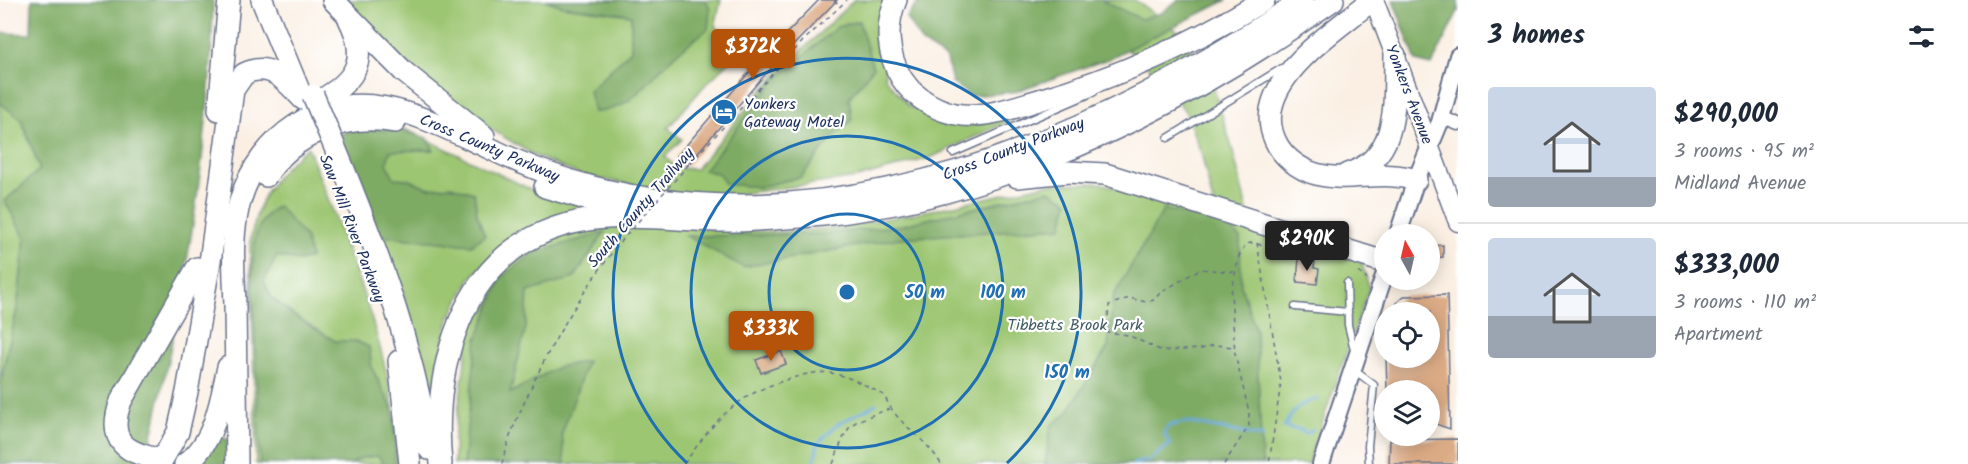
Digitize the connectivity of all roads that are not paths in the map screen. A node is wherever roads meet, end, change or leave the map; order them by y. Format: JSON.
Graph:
{"nodes":[{"id":1,"x":222,"y":0,"type":"edge"},
{"id":2,"x":229,"y":0,"type":"edge"},
{"id":3,"x":262,"y":0,"type":"edge"},
{"id":4,"x":274,"y":0,"type":"edge"},
{"id":5,"x":333,"y":0,"type":"edge"},
{"id":6,"x":896,"y":0,"type":"edge"},
{"id":7,"x":1264,"y":0,"type":"edge"},
{"id":8,"x":1302,"y":0,"type":"edge"},
{"id":9,"x":1333,"y":0,"type":"edge"},
{"id":10,"x":1373,"y":0,"type":"edge"},
{"id":11,"x":349,"y":19,"type":"junction"},
{"id":12,"x":1309,"y":54,"type":"junction"},
{"id":13,"x":1395,"y":55,"type":"junction"},
{"id":14,"x":1458,"y":56,"type":"edge"},
{"id":15,"x":1139,"y":65,"type":"junction"},
{"id":16,"x":221,"y":77,"type":"junction"},
{"id":17,"x":1454,"y":88,"type":"edge"},
{"id":18,"x":308,"y":97,"type":"junction"},
{"id":19,"x":1441,"y":117,"type":"junction"},
{"id":20,"x":1458,"y":124,"type":"edge"},
{"id":21,"x":1168,"y":138,"type":"dead end"},
{"id":22,"x":326,"y":140,"type":"junction"},
{"id":23,"x":1430,"y":147,"type":"junction"},
{"id":24,"x":954,"y":153,"type":"dead end"},
{"id":25,"x":520,"y":163,"type":"junction"},
{"id":26,"x":1331,"y":177,"type":"junction"},
{"id":27,"x":1416,"y":180,"type":"junction"},
{"id":28,"x":975,"y":183,"type":"junction"},
{"id":29,"x":684,"y":219,"type":"junction"},
{"id":30,"x":1458,"y":222,"type":"edge"},
{"id":31,"x":1401,"y":224,"type":"edge"},
{"id":32,"x":1374,"y":259,"type":"edge"},
{"id":33,"x":204,"y":262,"type":"junction"},
{"id":34,"x":1347,"y":283,"type":"dead end"},
{"id":35,"x":1380,"y":290,"type":"edge"},
{"id":36,"x":1295,"y":307,"type":"dead end"},
{"id":37,"x":1348,"y":312,"type":"junction"},
{"id":38,"x":235,"y":331,"type":"junction"},
{"id":39,"x":399,"y":361,"type":"junction"},
{"id":40,"x":1355,"y":365,"type":"junction"},
{"id":41,"x":162,"y":462,"type":"edge"},
{"id":42,"x":185,"y":464,"type":"edge"},
{"id":43,"x":237,"y":464,"type":"edge"},
{"id":44,"x":249,"y":464,"type":"edge"},
{"id":45,"x":410,"y":464,"type":"edge"},
{"id":46,"x":419,"y":464,"type":"edge"},
{"id":47,"x":432,"y":464,"type":"edge"},
{"id":48,"x":441,"y":464,"type":"edge"},
{"id":49,"x":1321,"y":464,"type":"edge"},
{"id":50,"x":1369,"y":464,"type":"edge"}],
"edges":[{"from":1,"to":16,"type":"highway"},
{"from":2,"to":16,"type":"highway"},
{"from":3,"to":18,"type":"highway","name":"Saw Mill River Parkway"},
{"from":4,"to":18,"type":"highway","name":"Saw Mill River Parkway"},
{"from":5,"to":11,"type":"highway"},
{"from":6,"to":15,"type":"highway"},
{"from":7,"to":15,"type":"highway"},
{"from":8,"to":25,"type":"highway","name":"Cross County Parkway"},
{"from":9,"to":28,"type":"highway","name":"Cross County Parkway"},
{"from":10,"to":12,"type":"highway"},
{"from":10,"to":13,"type":"main road","name":"Yonkers Avenue"},
{"from":11,"to":25,"type":"highway"},
{"from":11,"to":33,"type":"highway"},
{"from":12,"to":21,"type":"lane"},
{"from":12,"to":26,"type":"highway"},
{"from":13,"to":23,"type":"main road","name":"Yonkers Avenue"},
{"from":13,"to":26,"type":"highway"},
{"from":14,"to":17,"type":"street"},
{"from":15,"to":24,"type":"lane"},
{"from":16,"to":33,"type":"highway"},
{"from":17,"to":19,"type":"street"},
{"from":18,"to":22,"type":"highway","name":"Saw Mill River Parkway"},
{"from":18,"to":33,"type":"highway"},
{"from":19,"to":20,"type":"street"},
{"from":19,"to":23,"type":"street"},
{"from":22,"to":39,"type":"highway","name":"Saw Mill River Parkway"},
{"from":22,"to":47,"type":"highway","name":"Saw Mill River Parkway"},
{"from":23,"to":27,"type":"street"},
{"from":23,"to":30,"type":"main road","name":"Yonkers Avenue"},
{"from":25,"to":38,"type":"highway","name":"Cross County Parkway"},
{"from":26,"to":27,"type":"highway"},
{"from":27,"to":31,"type":"street"},
{"from":28,"to":29,"type":"highway","name":"Cross County Parkway"},
{"from":28,"to":32,"type":"highway"},
{"from":29,"to":44,"type":"highway"},
{"from":29,"to":48,"type":"highway"},
{"from":33,"to":41,"type":"highway"},
{"from":33,"to":41,"type":"highway"},
{"from":34,"to":37,"type":"lane"},
{"from":35,"to":40,"type":"street"},
{"from":36,"to":37,"type":"lane"},
{"from":37,"to":40,"type":"lane"},
{"from":38,"to":42,"type":"highway"},
{"from":38,"to":43,"type":"highway"},
{"from":39,"to":45,"type":"highway"},
{"from":39,"to":46,"type":"highway","name":"Saw Mill River Parkway"},
{"from":40,"to":49,"type":"street"},
{"from":40,"to":50,"type":"lane"}]}
